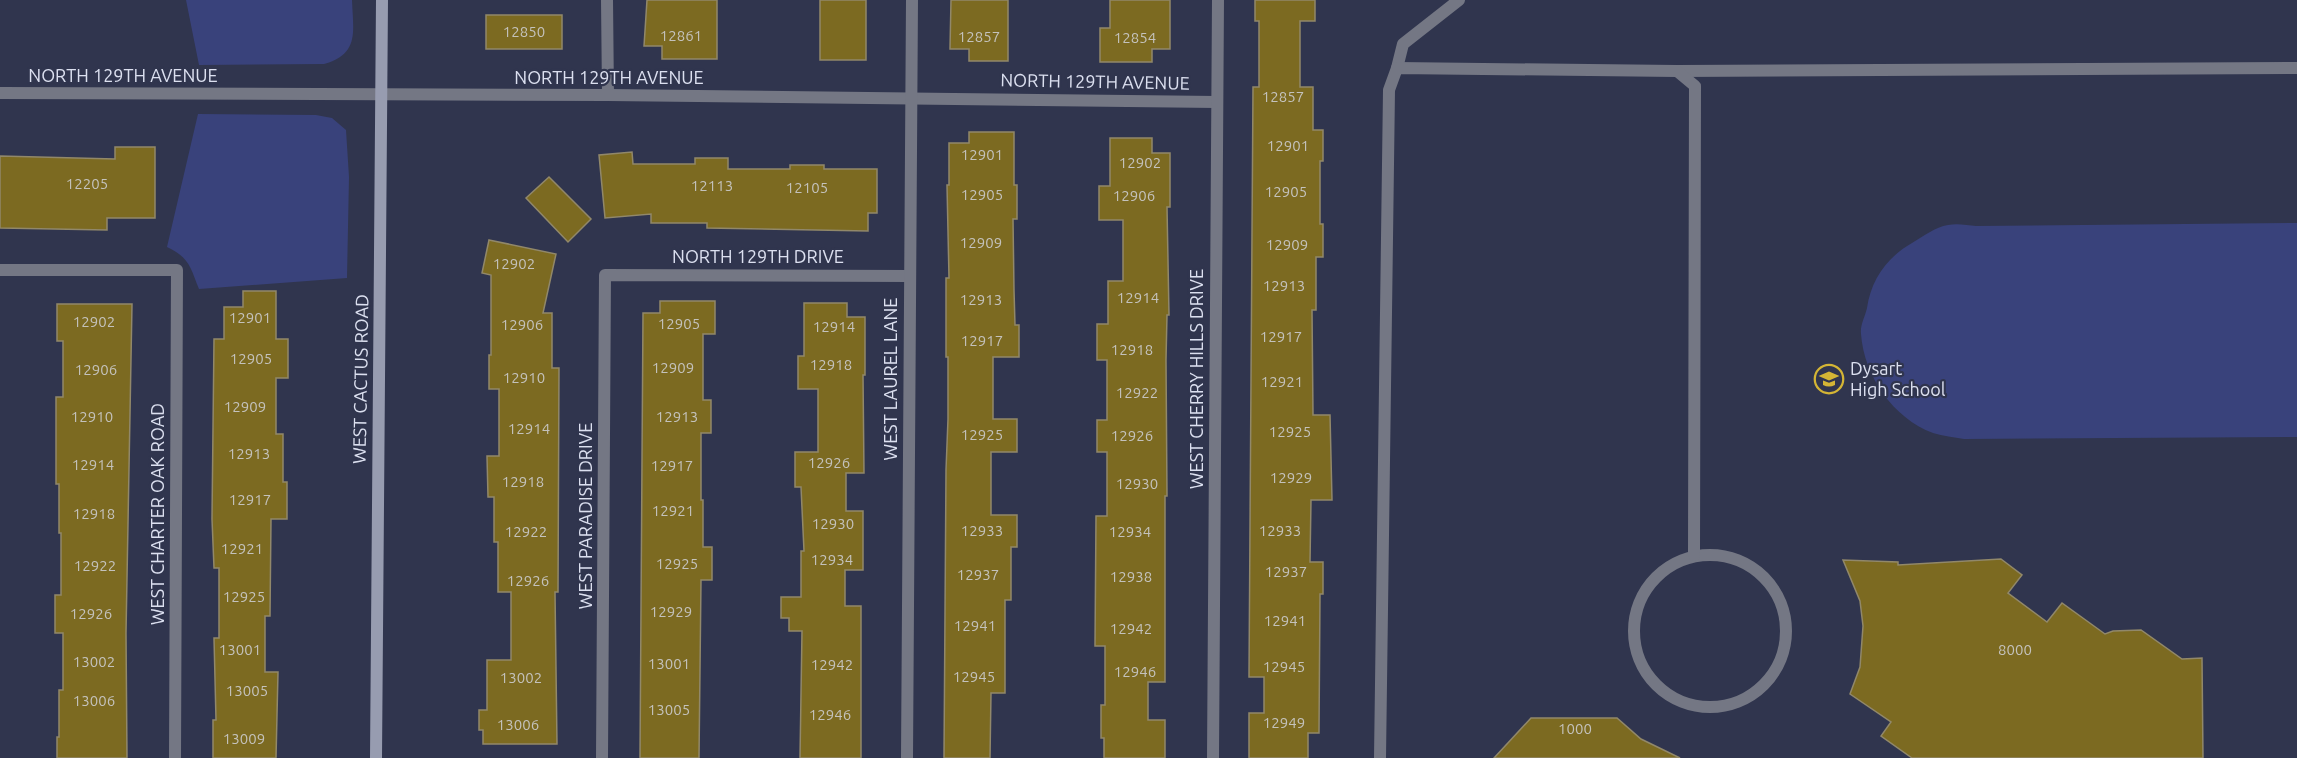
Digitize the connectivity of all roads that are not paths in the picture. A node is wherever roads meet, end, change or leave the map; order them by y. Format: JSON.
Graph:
{"nodes":[{"id":1,"x":382,"y":0,"type":"edge"},
{"id":2,"x":607,"y":0,"type":"edge"},
{"id":3,"x":912,"y":0,"type":"edge"},
{"id":4,"x":1218,"y":0,"type":"edge"},
{"id":5,"x":1459,"y":0,"type":"edge"},
{"id":6,"x":1397,"y":68,"type":"junction"},
{"id":7,"x":2297,"y":68,"type":"edge"},
{"id":8,"x":1677,"y":71,"type":"junction"},
{"id":9,"x":0,"y":93,"type":"edge"},
{"id":10,"x":381,"y":95,"type":"junction"},
{"id":11,"x":608,"y":95,"type":"junction"},
{"id":12,"x":912,"y":98,"type":"junction"},
{"id":13,"x":1217,"y":102,"type":"junction"},
{"id":14,"x":0,"y":270,"type":"edge"},
{"id":15,"x":605,"y":275,"type":"joint"},
{"id":16,"x":910,"y":276,"type":"junction"},
{"id":17,"x":1694,"y":555,"type":"junction"},
{"id":18,"x":175,"y":758,"type":"edge"},
{"id":19,"x":376,"y":758,"type":"edge"},
{"id":20,"x":602,"y":758,"type":"edge"},
{"id":21,"x":907,"y":758,"type":"edge"},
{"id":22,"x":1213,"y":758,"type":"edge"},
{"id":23,"x":1380,"y":758,"type":"edge"}],
"edges":[{"from":1,"to":10,"type":"main road","name":"WEST CACTUS ROAD"},
{"from":2,"to":11,"type":"street"},
{"from":3,"to":12,"type":"street","name":"WEST LAUREL LANE"},
{"from":4,"to":13,"type":"street","name":"WEST CHERRY HILLS DRIVE"},
{"from":5,"to":6,"type":"street"},
{"from":6,"to":8,"type":"street"},
{"from":6,"to":23,"type":"street"},
{"from":7,"to":8,"type":"street"},
{"from":8,"to":17,"type":"street"},
{"from":9,"to":10,"type":"street","name":"NORTH 129TH AVENUE"},
{"from":10,"to":11,"type":"street","name":"NORTH 129TH AVENUE"},
{"from":10,"to":19,"type":"main road","name":"WEST CACTUS ROAD"},
{"from":11,"to":12,"type":"street","name":"NORTH 129TH AVENUE"},
{"from":12,"to":13,"type":"street","name":"NORTH 129TH AVENUE"},
{"from":12,"to":16,"type":"street","name":"WEST LAUREL LANE"},
{"from":13,"to":22,"type":"street","name":"WEST CHERRY HILLS DRIVE"},
{"from":14,"to":18,"type":"street","name":"WEST CHARTER OAK ROAD"},
{"from":15,"to":16,"type":"street","name":"NORTH 129TH DRIVE"},
{"from":15,"to":20,"type":"street","name":"WEST PARADISE DRIVE"},
{"from":16,"to":21,"type":"street","name":"WEST LAUREL LANE"},
{"from":17,"to":17,"type":"street"}]}
